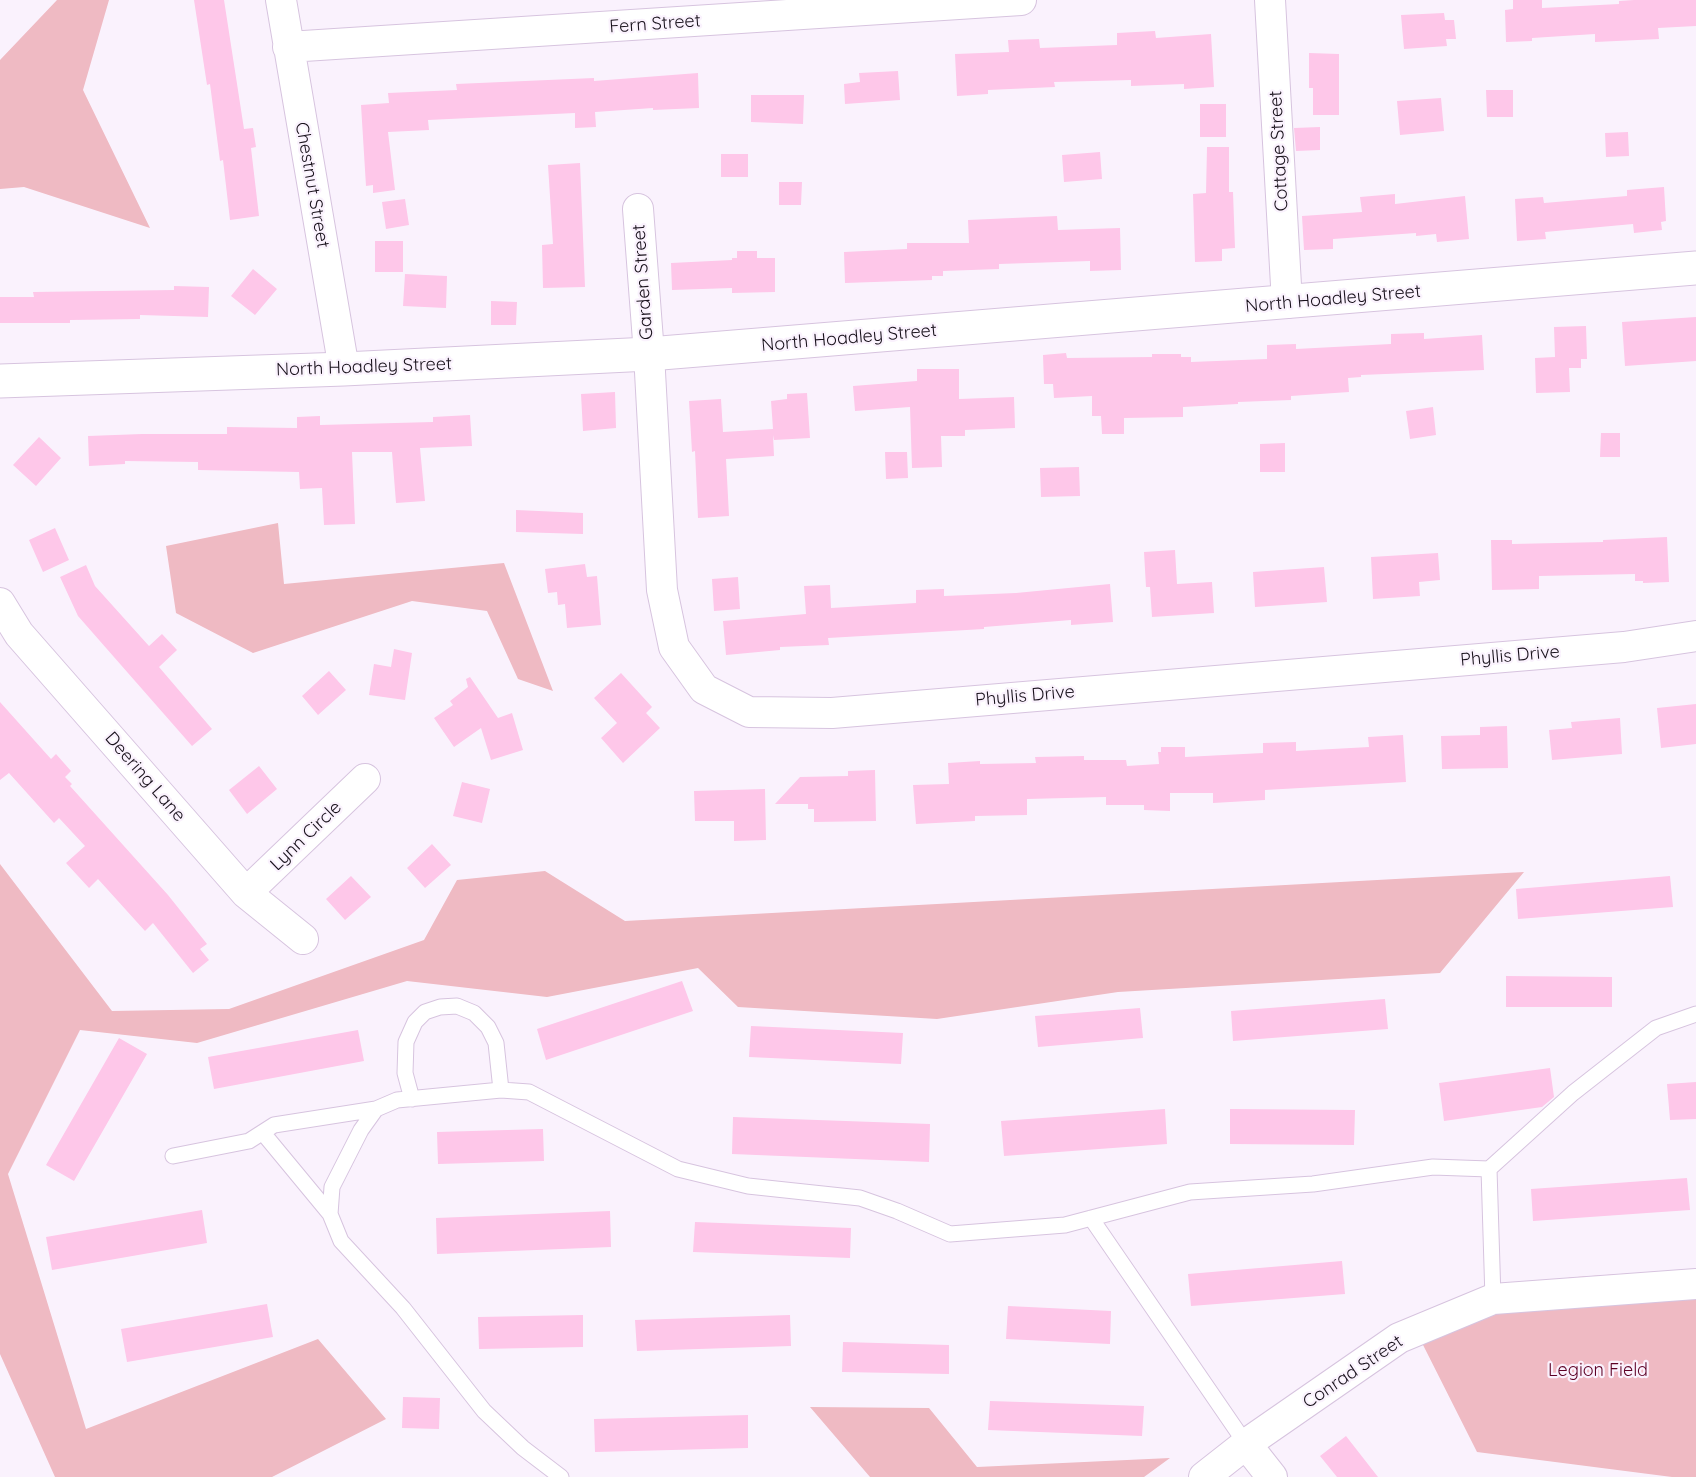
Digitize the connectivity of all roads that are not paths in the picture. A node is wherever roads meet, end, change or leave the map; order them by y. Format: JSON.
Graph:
{"nodes":[{"id":1,"x":281,"y":0,"type":"edge"},
{"id":2,"x":1021,"y":0,"type":"edge"},
{"id":3,"x":1270,"y":0,"type":"edge"},
{"id":4,"x":288,"y":47,"type":"junction"},
{"id":5,"x":638,"y":209,"type":"dead end"},
{"id":6,"x":1696,"y":268,"type":"edge"},
{"id":7,"x":1287,"y":303,"type":"junction"},
{"id":8,"x":649,"y":354,"type":"junction"},
{"id":9,"x":344,"y":369,"type":"junction"},
{"id":10,"x":0,"y":381,"type":"edge"},
{"id":11,"x":0,"y":603,"type":"edge"},
{"id":12,"x":1696,"y":636,"type":"edge"},
{"id":13,"x":365,"y":779,"type":"dead end"},
{"id":14,"x":246,"y":893,"type":"junction"},
{"id":15,"x":303,"y":939,"type":"dead end"},
{"id":16,"x":1696,"y":1014,"type":"edge"},
{"id":17,"x":501,"y":1090,"type":"junction"},
{"id":18,"x":412,"y":1099,"type":"junction"},
{"id":19,"x":376,"y":1109,"type":"junction"},
{"id":20,"x":262,"y":1133,"type":"junction"},
{"id":21,"x":173,"y":1156,"type":"dead end"},
{"id":22,"x":1489,"y":1169,"type":"junction"},
{"id":23,"x":330,"y":1214,"type":"junction"},
{"id":24,"x":1090,"y":1218,"type":"junction"},
{"id":25,"x":1696,"y":1284,"type":"edge"},
{"id":26,"x":1493,"y":1299,"type":"junction"},
{"id":27,"x":1246,"y":1444,"type":"junction"},
{"id":28,"x":550,"y":1475,"type":"edge"},
{"id":29,"x":1204,"y":1477,"type":"edge"},
{"id":30,"x":1272,"y":1477,"type":"edge"}],
"edges":[{"from":1,"to":4,"type":"street","name":"Chestnut Street"},
{"from":2,"to":4,"type":"street","name":"Fern Street"},
{"from":3,"to":7,"type":"street","name":"Cottage Street"},
{"from":4,"to":9,"type":"street","name":"Chestnut Street"},
{"from":5,"to":8,"type":"street","name":"Garden Street"},
{"from":6,"to":7,"type":"street","name":"North Hoadley Street"},
{"from":7,"to":8,"type":"street","name":"North Hoadley Street"},
{"from":8,"to":9,"type":"street","name":"North Hoadley Street"},
{"from":8,"to":12,"type":"street","name":"Phyllis Drive"},
{"from":9,"to":10,"type":"street","name":"North Hoadley Street"},
{"from":11,"to":14,"type":"street","name":"Deering Lane"},
{"from":13,"to":14,"type":"street","name":"Lynn Circle"},
{"from":14,"to":15,"type":"street","name":"Deering Lane"},
{"from":16,"to":22,"type":"lane"},
{"from":17,"to":18,"type":"lane"},
{"from":17,"to":18,"type":"lane"},
{"from":17,"to":24,"type":"lane"},
{"from":18,"to":19,"type":"lane"},
{"from":19,"to":20,"type":"lane"},
{"from":19,"to":23,"type":"lane"},
{"from":20,"to":21,"type":"lane"},
{"from":20,"to":23,"type":"lane"},
{"from":22,"to":24,"type":"lane"},
{"from":22,"to":26,"type":"lane"},
{"from":23,"to":28,"type":"lane"},
{"from":24,"to":27,"type":"lane"},
{"from":25,"to":26,"type":"street","name":"Conrad Street"},
{"from":26,"to":27,"type":"street","name":"Conrad Street"},
{"from":27,"to":29,"type":"street","name":"Conrad Street"},
{"from":27,"to":30,"type":"street"}]}
